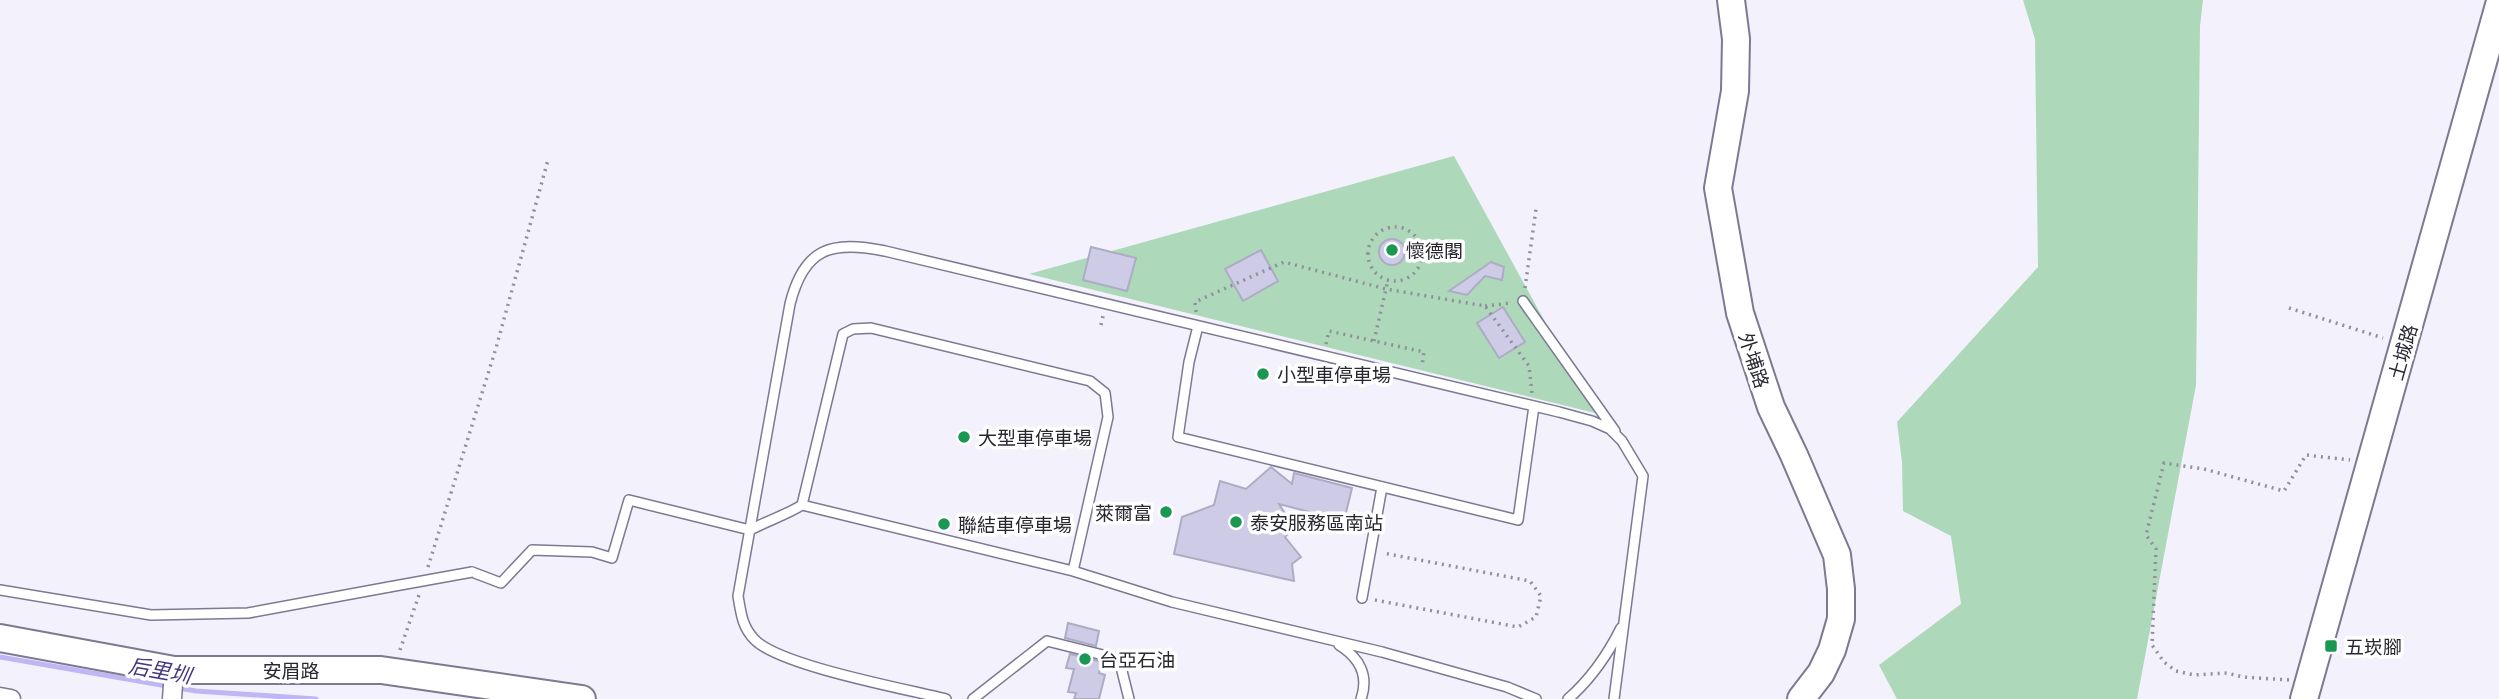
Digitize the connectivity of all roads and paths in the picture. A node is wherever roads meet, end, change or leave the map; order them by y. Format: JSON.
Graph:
{"nodes":[{"id":1,"x":1731,"y":0,"type":"edge"},
{"id":2,"x":2499,"y":5,"type":"edge"},
{"id":3,"x":548,"y":160,"type":"dead end"},
{"id":4,"x":1535,"y":209,"type":"dead end"},
{"id":5,"x":1388,"y":280,"type":"junction"},
{"id":6,"x":1386,"y":289,"type":"junction"},
{"id":7,"x":1523,"y":301,"type":"junction"},
{"id":8,"x":1485,"y":306,"type":"junction"},
{"id":9,"x":2289,"y":308,"type":"dead end"},
{"id":10,"x":1198,"y":326,"type":"junction"},
{"id":11,"x":1374,"y":341,"type":"junction"},
{"id":12,"x":2405,"y":344,"type":"junction"},
{"id":13,"x":1322,"y":355,"type":"junction"},
{"id":14,"x":1419,"y":379,"type":"junction"},
{"id":15,"x":1534,"y":406,"type":"junction"},
{"id":16,"x":1622,"y":441,"type":"junction"},
{"id":17,"x":2371,"y":463,"type":"junction"},
{"id":18,"x":1382,"y":487,"type":"junction"},
{"id":19,"x":802,"y":505,"type":"junction"},
{"id":20,"x":750,"y":530,"type":"junction"},
{"id":21,"x":1370,"y":550,"type":"junction"},
{"id":22,"x":428,"y":569,"type":"dead end"},
{"id":23,"x":1073,"y":571,"type":"junction"},
{"id":24,"x":0,"y":590,"type":"edge"},
{"id":25,"x":419,"y":595,"type":"dead end"},
{"id":26,"x":1362,"y":597,"type":"joint"},
{"id":27,"x":1623,"y":624,"type":"junction"},
{"id":28,"x":0,"y":638,"type":"edge"},
{"id":29,"x":1332,"y":641,"type":"junction"},
{"id":30,"x":392,"y":672,"type":"junction"},
{"id":31,"x":173,"y":688,"type":"edge"},
{"id":32,"x":2306,"y":690,"type":"edge"},
{"id":33,"x":0,"y":697,"type":"edge"},
{"id":34,"x":11,"y":699,"type":"edge"},
{"id":35,"x":583,"y":699,"type":"edge"},
{"id":36,"x":946,"y":699,"type":"edge"},
{"id":37,"x":973,"y":699,"type":"edge"},
{"id":38,"x":1129,"y":699,"type":"edge"},
{"id":39,"x":1361,"y":699,"type":"edge"},
{"id":40,"x":1536,"y":699,"type":"edge"},
{"id":41,"x":1568,"y":699,"type":"edge"},
{"id":42,"x":1614,"y":699,"type":"edge"},
{"id":43,"x":1801,"y":699,"type":"edge"}],
"edges":[{"from":1,"to":43,"type":"street","name":"外埔路"},
{"from":2,"to":12,"type":"street","name":"土城路"},
{"from":3,"to":22,"type":"path"},
{"from":4,"to":7,"type":"path"},
{"from":5,"to":5,"type":"path"},
{"from":5,"to":6,"type":"path"},
{"from":6,"to":8,"type":"path"},
{"from":6,"to":10,"type":"path"},
{"from":6,"to":11,"type":"path"},
{"from":7,"to":8,"type":"path"},
{"from":7,"to":16,"type":"lane"},
{"from":8,"to":15,"type":"path"},
{"from":9,"to":12,"type":"path"},
{"from":10,"to":13,"type":"lane"},
{"from":10,"to":18,"type":"lane"},
{"from":10,"to":20,"type":"lane"},
{"from":11,"to":13,"type":"path"},
{"from":11,"to":14,"type":"path"},
{"from":12,"to":17,"type":"street","name":"土城路"},
{"from":13,"to":14,"type":"lane"},
{"from":14,"to":15,"type":"lane"},
{"from":15,"to":16,"type":"lane"},
{"from":15,"to":18,"type":"lane"},
{"from":16,"to":27,"type":"lane"},
{"from":17,"to":32,"type":"street","name":"土城路"},
{"from":17,"to":32,"type":"path"},
{"from":18,"to":21,"type":"lane"},
{"from":19,"to":20,"type":"lane"},
{"from":19,"to":23,"type":"lane"},
{"from":19,"to":23,"type":"lane"},
{"from":20,"to":24,"type":"lane","bridge":true},
{"from":20,"to":36,"type":"lane"},
{"from":21,"to":26,"type":"lane"},
{"from":21,"to":26,"type":"path"},
{"from":23,"to":29,"type":"lane"},
{"from":25,"to":30,"type":"path"},
{"from":27,"to":41,"type":"lane"},
{"from":27,"to":42,"type":"lane"},
{"from":28,"to":31,"type":"street","name":"安眉路"},
{"from":29,"to":39,"type":"lane"},
{"from":29,"to":40,"type":"lane"},
{"from":30,"to":31,"type":"street","name":"安眉路"},
{"from":30,"to":35,"type":"street","name":"安眉路"},
{"from":33,"to":34,"type":"street"},
{"from":37,"to":38,"type":"lane"}]}
